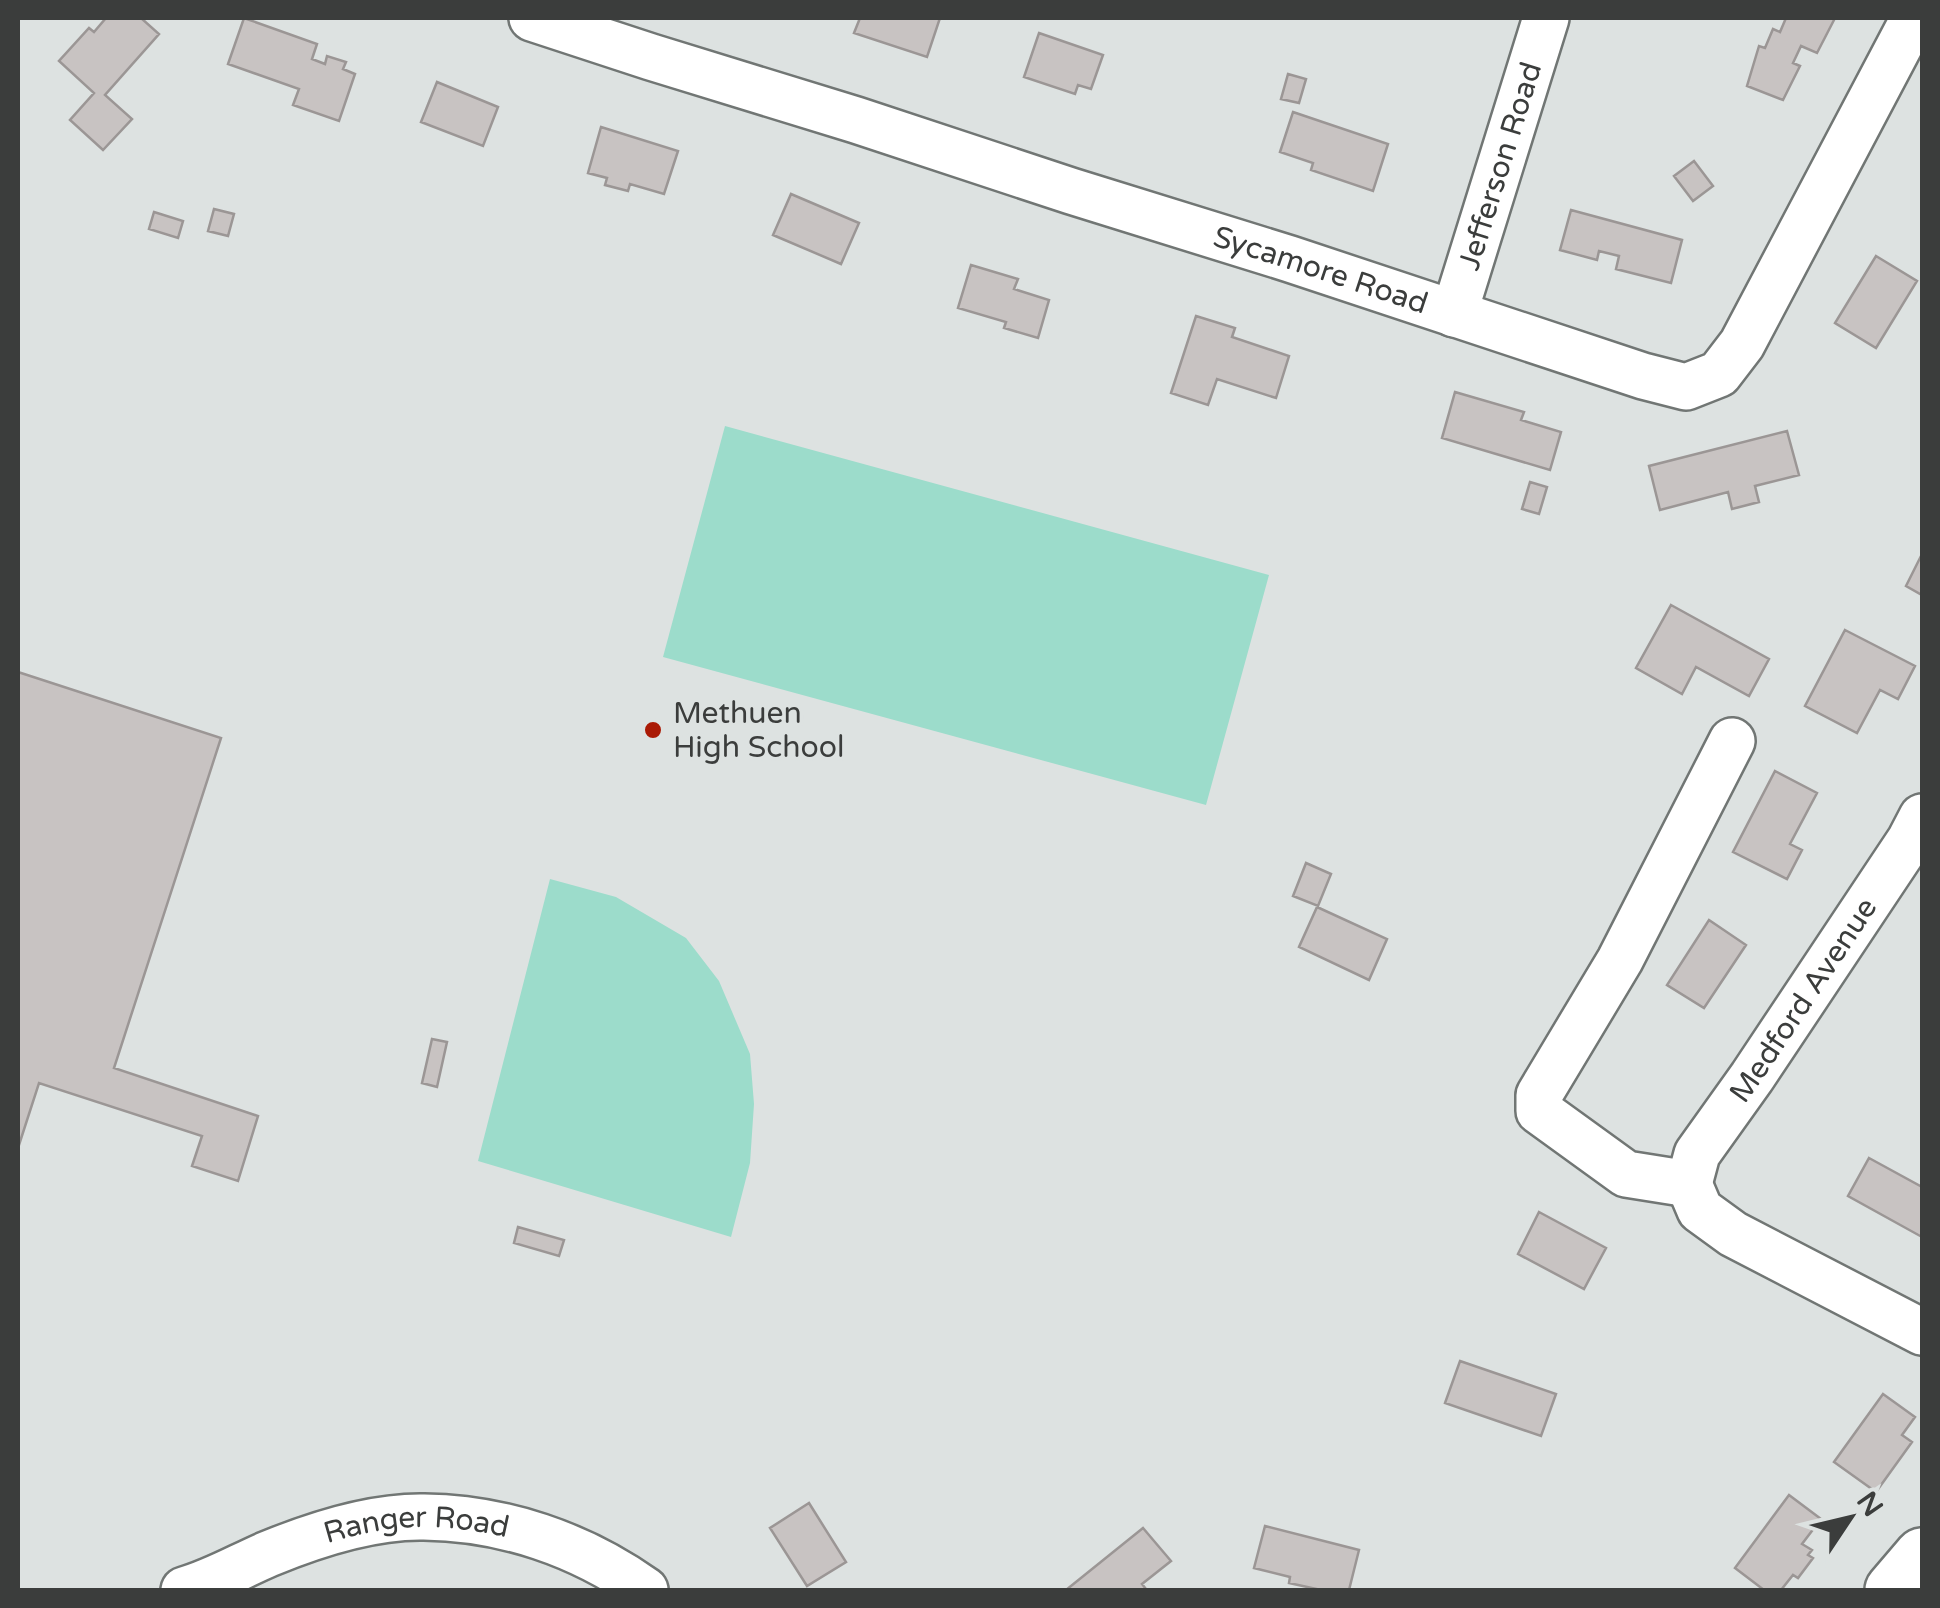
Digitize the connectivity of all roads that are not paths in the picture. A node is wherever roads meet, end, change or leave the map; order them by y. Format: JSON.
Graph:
{"nodes":[{"id":1,"x":532,"y":18,"type":"edge"},
{"id":2,"x":1546,"y":18,"type":"edge"},
{"id":3,"x":1914,"y":18,"type":"edge"},
{"id":4,"x":1454,"y":314,"type":"junction"},
{"id":5,"x":1732,"y":740,"type":"dead end"},
{"id":6,"x":1922,"y":817,"type":"edge"},
{"id":7,"x":1689,"y":1184,"type":"junction"},
{"id":8,"x":1922,"y":1332,"type":"edge"},
{"id":9,"x":1922,"y":1556,"type":"edge"},
{"id":10,"x":184,"y":1590,"type":"edge"},
{"id":11,"x":645,"y":1590,"type":"edge"},
{"id":12,"x":1893,"y":1590,"type":"edge"}],
"edges":[{"from":1,"to":4,"type":"street","name":"Sycamore Road"},
{"from":2,"to":4,"type":"street","name":"Jefferson Road"},
{"from":3,"to":4,"type":"street","name":"Sycamore Road"},
{"from":5,"to":7,"type":"street"},
{"from":6,"to":7,"type":"street","name":"Medford Avenue"},
{"from":7,"to":8,"type":"street"},
{"from":9,"to":12,"type":"main road"},
{"from":10,"to":11,"type":"street","name":"Ranger Road"}]}
